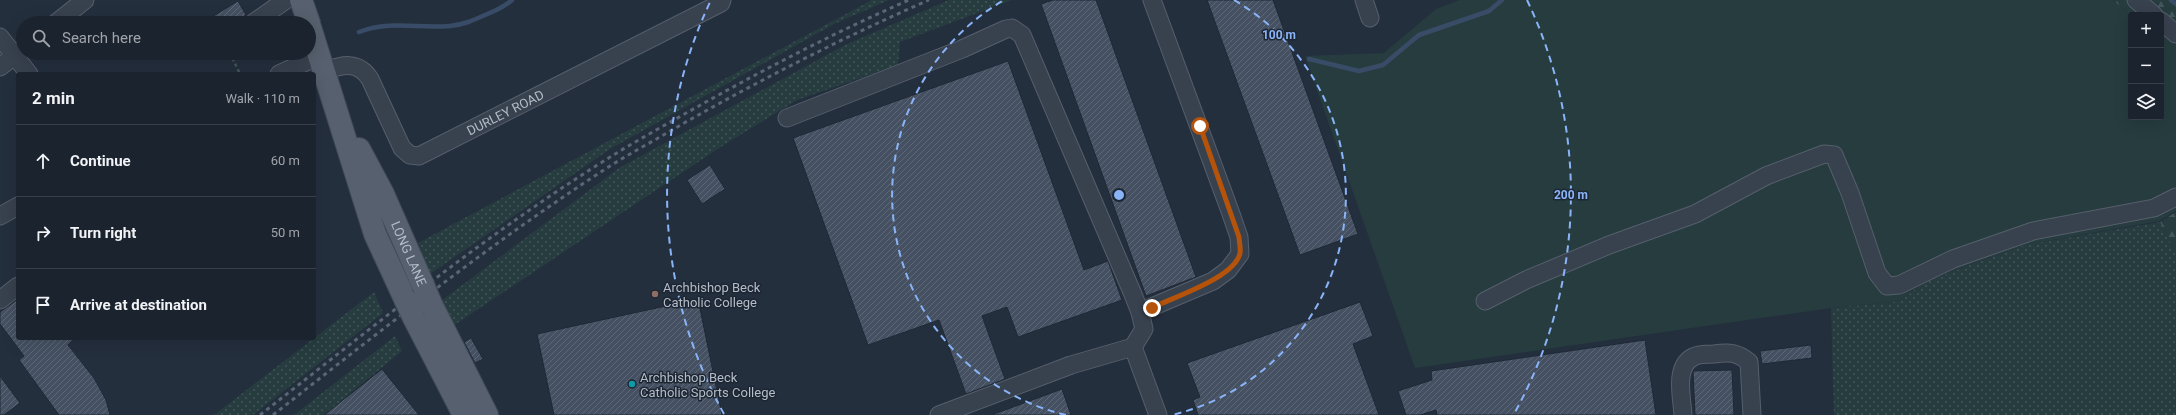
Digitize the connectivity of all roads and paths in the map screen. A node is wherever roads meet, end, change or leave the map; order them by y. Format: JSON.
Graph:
{"nodes":[{"id":1,"x":85,"y":0,"type":"edge"},
{"id":2,"x":286,"y":0,"type":"edge"},
{"id":3,"x":301,"y":0,"type":"edge"},
{"id":4,"x":722,"y":0,"type":"edge"},
{"id":5,"x":1152,"y":0,"type":"edge"},
{"id":6,"x":1364,"y":0,"type":"edge"},
{"id":7,"x":2136,"y":0,"type":"edge"},
{"id":8,"x":2150,"y":12,"type":"edge"},
{"id":9,"x":65,"y":16,"type":"edge"},
{"id":10,"x":263,"y":16,"type":"edge"},
{"id":11,"x":306,"y":16,"type":"edge"},
{"id":12,"x":1370,"y":18,"type":"dead end"},
{"id":13,"x":2164,"y":24,"type":"edge"},
{"id":14,"x":2176,"y":34,"type":"edge"},
{"id":15,"x":0,"y":37,"type":"edge"},
{"id":16,"x":316,"y":45,"type":"edge"},
{"id":17,"x":16,"y":50,"type":"edge"},
{"id":18,"x":16,"y":54,"type":"edge"},
{"id":19,"x":23,"y":60,"type":"edge"},
{"id":20,"x":233,"y":60,"type":"edge"},
{"id":21,"x":322,"y":63,"type":"junction"},
{"id":22,"x":0,"y":67,"type":"edge"},
{"id":23,"x":28,"y":72,"type":"edge"},
{"id":24,"x":239,"y":72,"type":"edge"},
{"id":25,"x":283,"y":72,"type":"edge"},
{"id":26,"x":331,"y":93,"type":"junction"},
{"id":27,"x":787,"y":118,"type":"dead end"},
{"id":28,"x":2176,"y":197,"type":"edge"},
{"id":29,"x":16,"y":207,"type":"edge"},
{"id":30,"x":0,"y":216,"type":"edge"},
{"id":31,"x":16,"y":288,"type":"edge"},
{"id":32,"x":0,"y":300,"type":"edge"},
{"id":33,"x":1485,"y":301,"type":"dead end"},
{"id":34,"x":1140,"y":312,"type":"junction"},
{"id":35,"x":1133,"y":347,"type":"junction"},
{"id":36,"x":464,"y":415,"type":"edge"},
{"id":37,"x":487,"y":415,"type":"edge"},
{"id":38,"x":939,"y":415,"type":"edge"},
{"id":39,"x":1158,"y":415,"type":"edge"},
{"id":40,"x":1683,"y":415,"type":"edge"},
{"id":41,"x":1752,"y":415,"type":"edge"}],
"edges":[{"from":1,"to":9,"type":"street"},
{"from":2,"to":10,"type":"street"},
{"from":3,"to":11,"type":"main road","name":"LONG LANE"},
{"from":4,"to":21,"type":"street","name":"DURLEY ROAD"},
{"from":5,"to":34,"type":"street"},
{"from":6,"to":12,"type":"street"},
{"from":7,"to":8,"type":"street"},
{"from":13,"to":14,"type":"street"},
{"from":15,"to":17,"type":"street"},
{"from":16,"to":21,"type":"main road","name":"LONG LANE"},
{"from":18,"to":22,"type":"street"},
{"from":19,"to":23,"type":"street"},
{"from":20,"to":24,"type":"path"},
{"from":21,"to":25,"type":"street"},
{"from":21,"to":26,"type":"main road","name":"LONG LANE"},
{"from":26,"to":36,"type":"main road","name":"LONG LANE"},
{"from":26,"to":37,"type":"main road","name":"LONG LANE"},
{"from":27,"to":34,"type":"street"},
{"from":28,"to":33,"type":"street"},
{"from":29,"to":30,"type":"street"},
{"from":31,"to":32,"type":"street"},
{"from":34,"to":35,"type":"street"},
{"from":35,"to":38,"type":"street"},
{"from":35,"to":39,"type":"street"},
{"from":40,"to":41,"type":"street"}]}
